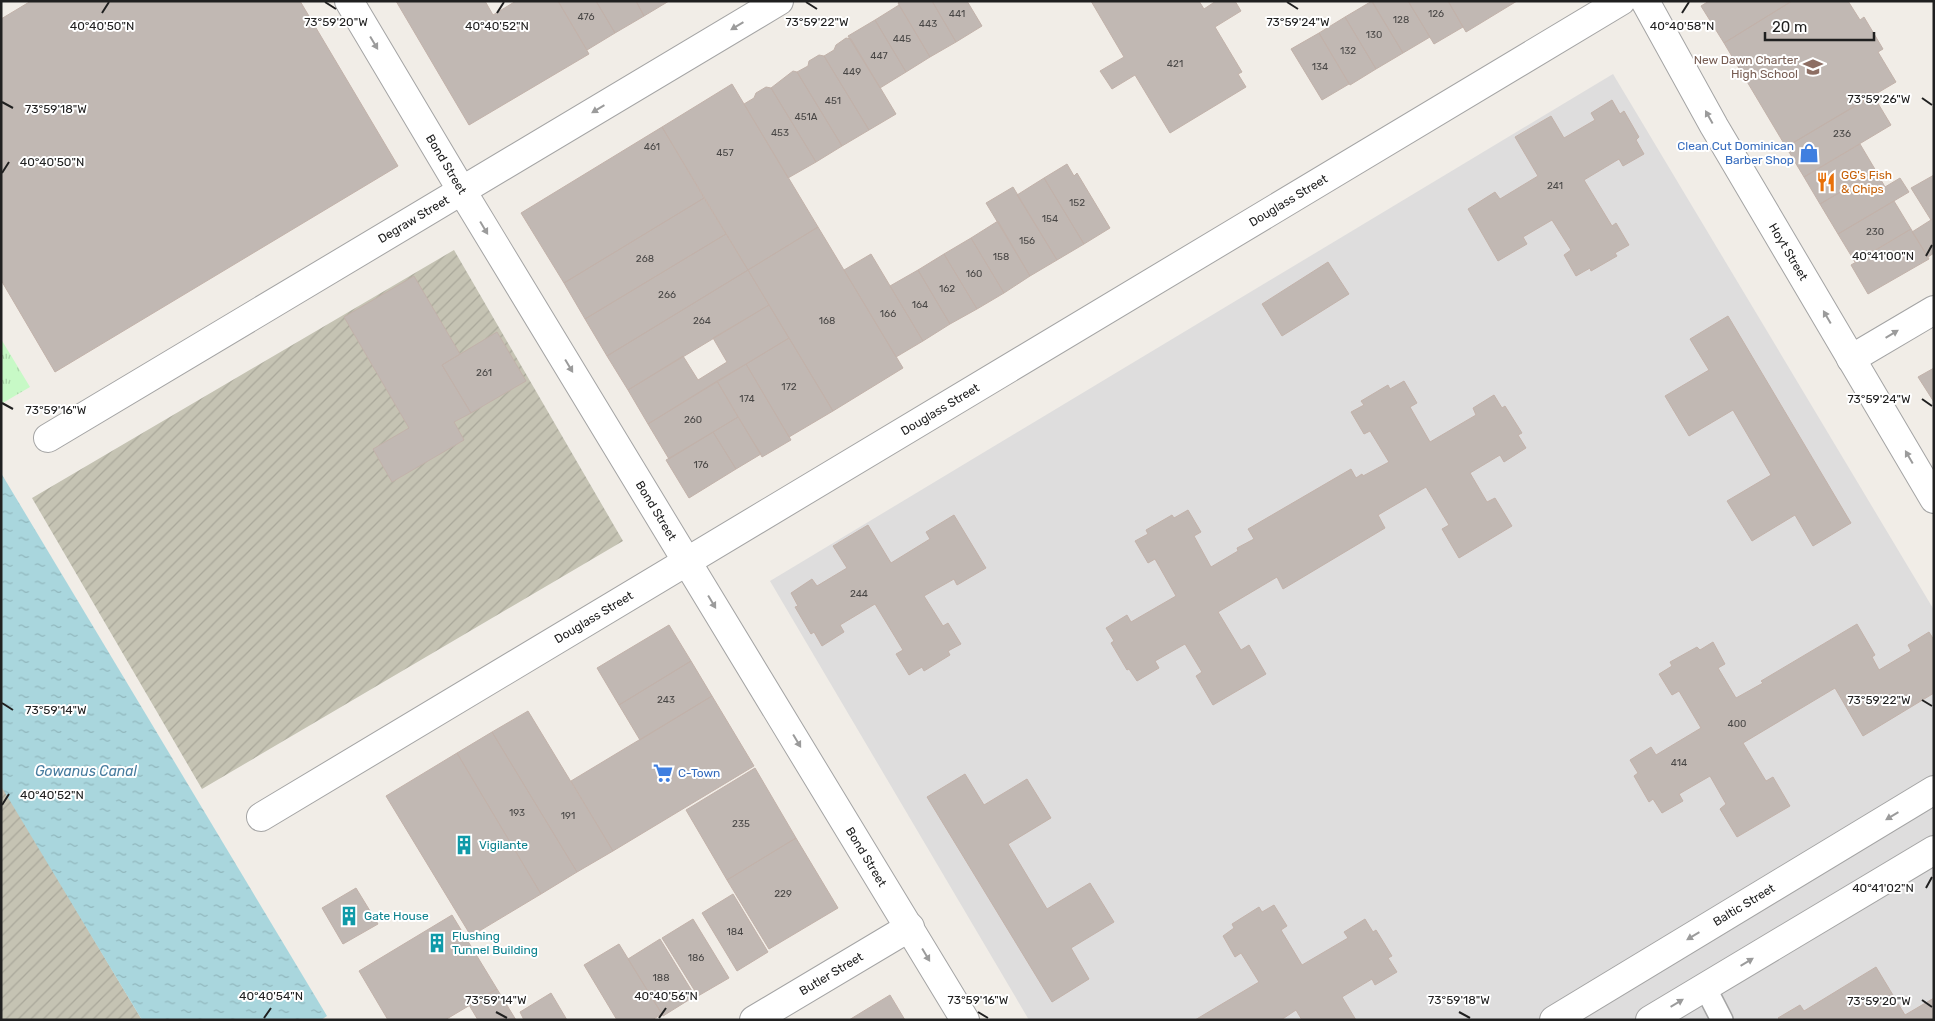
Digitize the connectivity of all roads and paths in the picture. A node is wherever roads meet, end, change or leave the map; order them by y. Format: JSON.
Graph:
{"nodes":[{"id":1,"x":349,"y":1,"type":"edge"},
{"id":2,"x":779,"y":1,"type":"edge"},
{"id":3,"x":1621,"y":1,"type":"edge"},
{"id":4,"x":1645,"y":1,"type":"edge"},
{"id":5,"x":462,"y":191,"type":"junction"},
{"id":6,"x":1934,"y":310,"type":"edge"},
{"id":7,"x":1851,"y":359,"type":"junction"},
{"id":8,"x":48,"y":438,"type":"dead end"},
{"id":9,"x":1934,"y":499,"type":"edge"},
{"id":10,"x":687,"y":560,"type":"junction"},
{"id":11,"x":1934,"y":790,"type":"edge"},
{"id":12,"x":261,"y":817,"type":"dead end"},
{"id":13,"x":1934,"y":850,"type":"edge"},
{"id":14,"x":910,"y":927,"type":"junction"},
{"id":15,"x":1705,"y":987,"type":"junction"},
{"id":16,"x":754,"y":1020,"type":"edge"},
{"id":17,"x":965,"y":1020,"type":"edge"},
{"id":18,"x":1554,"y":1020,"type":"edge"},
{"id":19,"x":1650,"y":1020,"type":"edge"},
{"id":20,"x":1722,"y":1020,"type":"edge"}],
"edges":[{"from":1,"to":5,"type":"street","name":"Bond Street","one_way":true},
{"from":2,"to":5,"type":"street","name":"Degraw Street","one_way":true},
{"from":3,"to":10,"type":"street","name":"Douglass Street"},
{"from":7,"to":4,"type":"street","name":"Hoyt Street","one_way":true},
{"from":5,"to":8,"type":"street","name":"Degraw Street"},
{"from":5,"to":10,"type":"street","name":"Bond Street","one_way":true},
{"from":7,"to":6,"type":"street","one_way":true},
{"from":9,"to":7,"type":"street","name":"Hoyt Street","one_way":true},
{"from":10,"to":12,"type":"street","name":"Douglass Street"},
{"from":10,"to":14,"type":"street","name":"Bond Street","one_way":true},
{"from":11,"to":18,"type":"street","name":"Baltic Street","one_way":true},
{"from":15,"to":13,"type":"street","one_way":true},
{"from":14,"to":16,"type":"street","name":"Butler Street"},
{"from":14,"to":17,"type":"street","name":"Bond Street","one_way":true},
{"from":19,"to":15,"type":"street","one_way":true},
{"from":15,"to":20,"type":"lane"}]}
